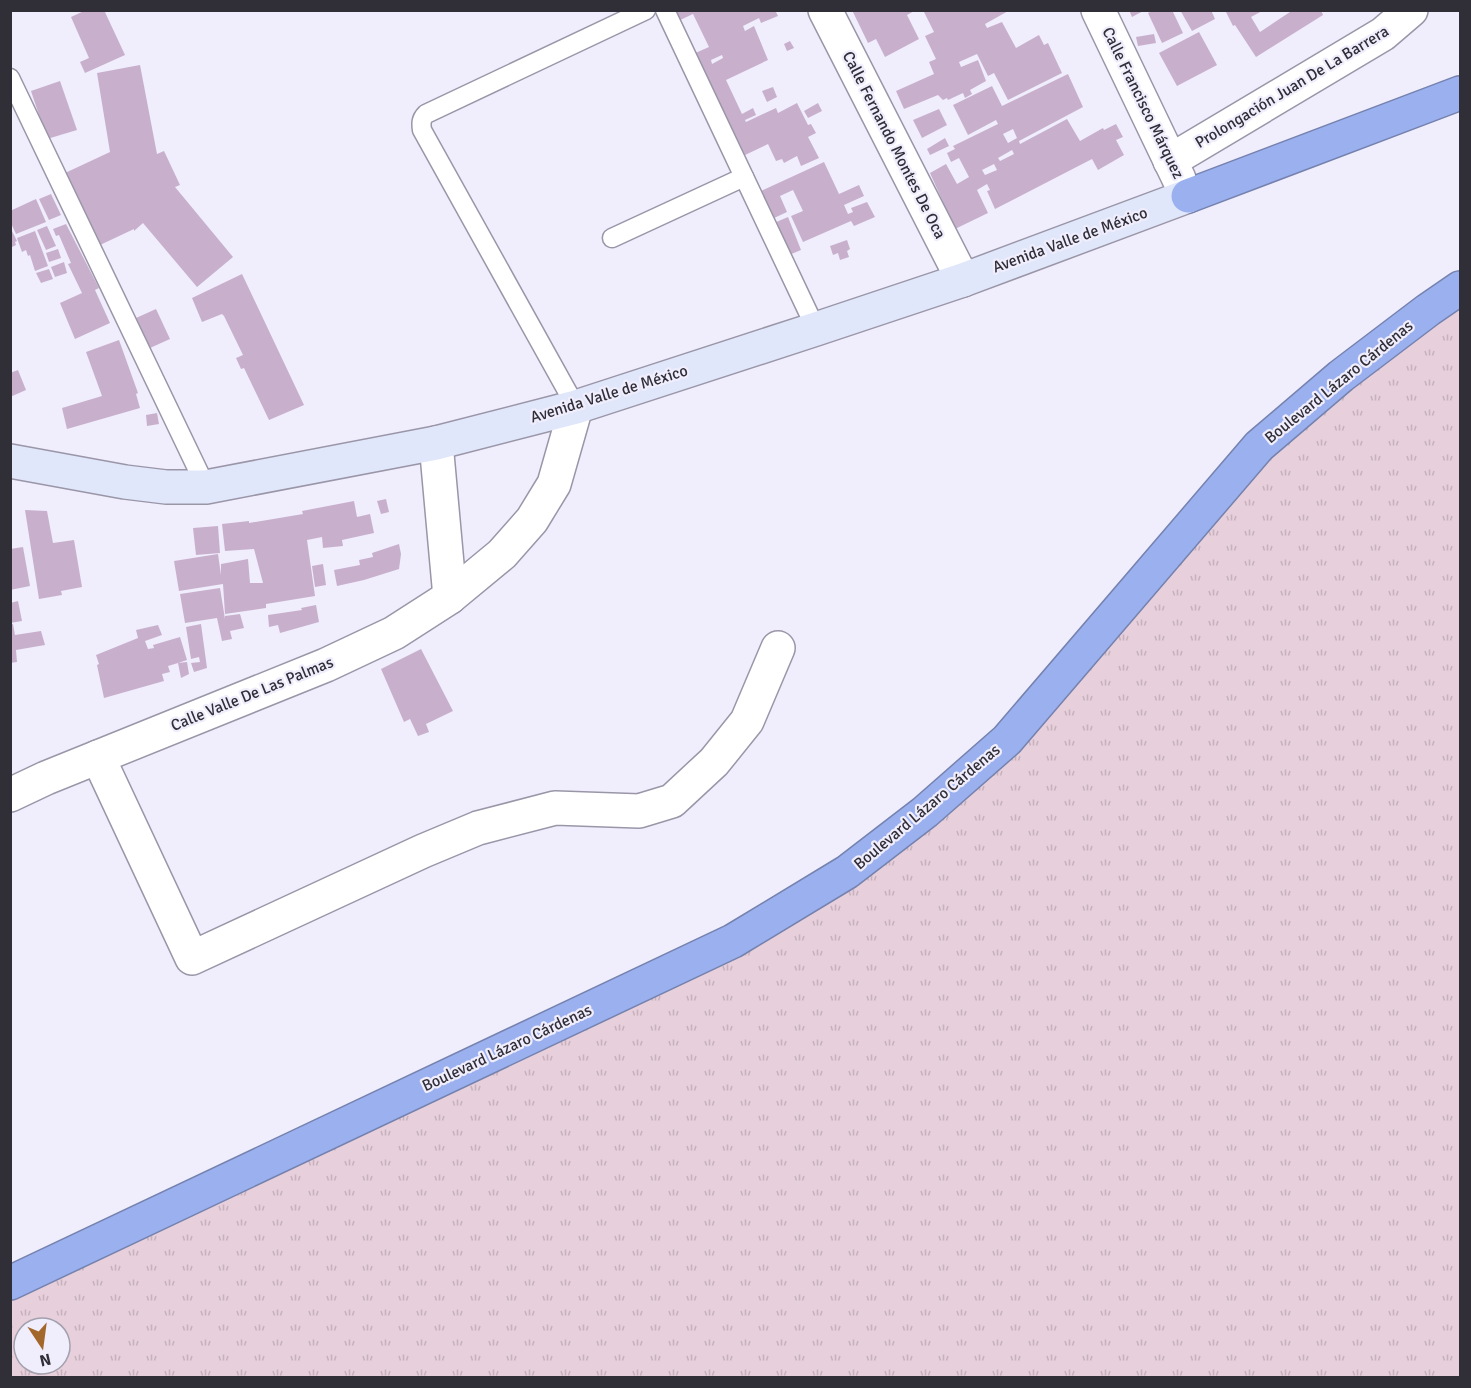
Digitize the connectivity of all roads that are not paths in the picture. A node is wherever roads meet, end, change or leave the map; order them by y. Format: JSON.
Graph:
{"nodes":[{"id":1,"x":646,"y":10,"type":"edge"},
{"id":2,"x":665,"y":10,"type":"edge"},
{"id":3,"x":825,"y":10,"type":"edge"},
{"id":4,"x":1098,"y":10,"type":"edge"},
{"id":5,"x":1411,"y":10,"type":"edge"},
{"id":6,"x":1377,"y":22,"type":"edge"},
{"id":7,"x":10,"y":78,"type":"edge"},
{"id":8,"x":1461,"y":93,"type":"edge"},
{"id":9,"x":1170,"y":161,"type":"junction"},
{"id":10,"x":744,"y":177,"type":"junction"},
{"id":11,"x":1188,"y":196,"type":"junction"},
{"id":12,"x":612,"y":238,"type":"dead end"},
{"id":13,"x":963,"y":280,"type":"junction"},
{"id":14,"x":1461,"y":288,"type":"edge"},
{"id":15,"x":816,"y":329,"type":"junction"},
{"id":16,"x":576,"y":407,"type":"junction"},
{"id":17,"x":436,"y":443,"type":"junction"},
{"id":18,"x":10,"y":461,"type":"edge"},
{"id":19,"x":206,"y":487,"type":"junction"},
{"id":20,"x":450,"y":597,"type":"junction"},
{"id":21,"x":778,"y":648,"type":"dead end"},
{"id":22,"x":98,"y":757,"type":"junction"},
{"id":23,"x":10,"y":772,"type":"edge"},
{"id":24,"x":46,"y":778,"type":"junction"},
{"id":25,"x":10,"y":795,"type":"edge"},
{"id":26,"x":10,"y":1283,"type":"edge"}],
"edges":[{"from":1,"to":16,"type":"lane"},
{"from":2,"to":10,"type":"lane"},
{"from":3,"to":13,"type":"street","name":"Calle Fernando Montes De Oca"},
{"from":4,"to":9,"type":"street","name":"Calle Francisco Márquez"},
{"from":5,"to":6,"type":"street","name":"Prolongación Juan De La Barrera"},
{"from":6,"to":9,"type":"street","name":"Prolongación Juan De La Barrera"},
{"from":7,"to":19,"type":"lane"},
{"from":8,"to":11,"type":"highway"},
{"from":9,"to":11,"type":"street","name":"Calle Francisco Márquez"},
{"from":10,"to":12,"type":"lane"},
{"from":10,"to":15,"type":"lane"},
{"from":11,"to":13,"type":"main road","name":"Avenida Valle de México"},
{"from":13,"to":15,"type":"main road","name":"Avenida Valle de México"},
{"from":14,"to":26,"type":"highway","name":"Boulevard Lázaro Cárdenas"},
{"from":15,"to":16,"type":"main road","name":"Avenida Valle de México"},
{"from":16,"to":17,"type":"main road","name":"Avenida Valle de México"},
{"from":16,"to":20,"type":"street","name":"Calle Valle De Las Palmas"},
{"from":17,"to":19,"type":"main road","name":"Avenida Valle de México"},
{"from":17,"to":20,"type":"street"},
{"from":18,"to":19,"type":"main road","name":"Avenida Valle de México"},
{"from":20,"to":22,"type":"street","name":"Calle Valle De Las Palmas"},
{"from":21,"to":22,"type":"street"},
{"from":22,"to":24,"type":"street","name":"Calle Valle De Las Palmas"},
{"from":23,"to":24,"type":"street"},
{"from":24,"to":25,"type":"street","name":"Calle Valle De Las Palmas"}]}
